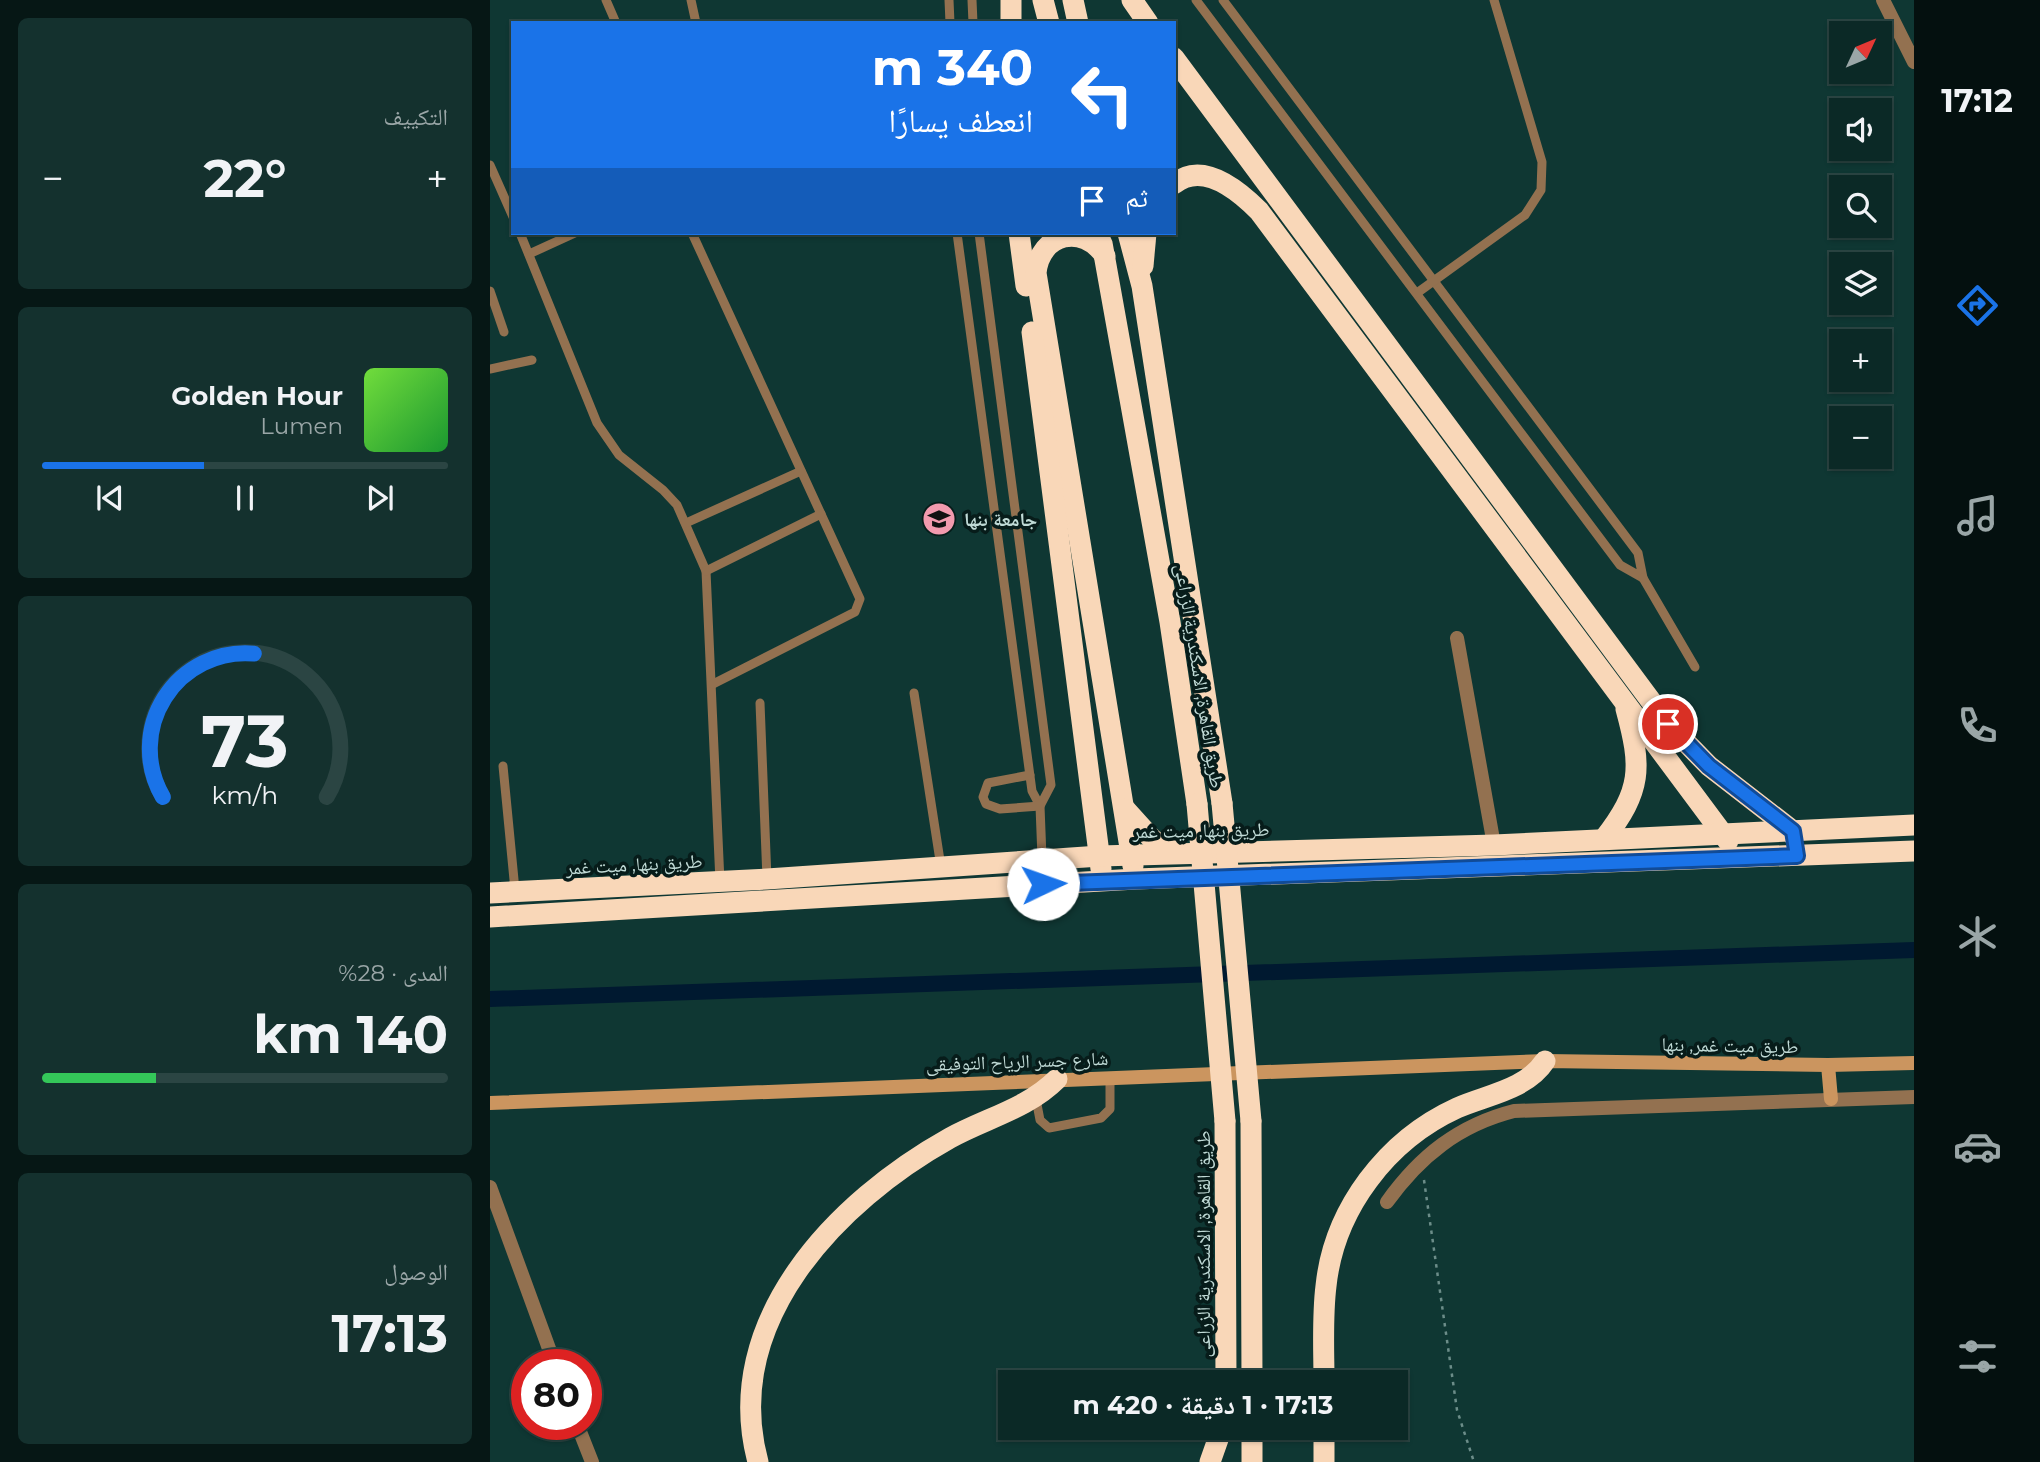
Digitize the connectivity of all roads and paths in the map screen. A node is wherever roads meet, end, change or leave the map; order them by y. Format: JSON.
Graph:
{"nodes":[{"id":1,"x":606,"y":0,"type":"edge"},
{"id":2,"x":691,"y":0,"type":"edge"},
{"id":3,"x":949,"y":0,"type":"edge"},
{"id":4,"x":972,"y":0,"type":"edge"},
{"id":5,"x":1010,"y":0,"type":"edge"},
{"id":6,"x":1043,"y":0,"type":"edge"},
{"id":7,"x":1073,"y":0,"type":"edge"},
{"id":8,"x":1132,"y":0,"type":"edge"},
{"id":9,"x":1196,"y":0,"type":"edge"},
{"id":10,"x":1223,"y":0,"type":"edge"},
{"id":11,"x":1494,"y":0,"type":"edge"},
{"id":12,"x":1883,"y":0,"type":"edge"},
{"id":13,"x":615,"y":21,"type":"edge"},
{"id":14,"x":696,"y":21,"type":"edge"},
{"id":15,"x":950,"y":21,"type":"edge"},
{"id":16,"x":973,"y":21,"type":"edge"},
{"id":17,"x":1011,"y":21,"type":"edge"},
{"id":18,"x":1048,"y":21,"type":"edge"},
{"id":19,"x":1078,"y":21,"type":"edge"},
{"id":20,"x":1147,"y":21,"type":"edge"},
{"id":21,"x":1176,"y":61,"type":"edge"},
{"id":22,"x":1914,"y":62,"type":"edge"},
{"id":23,"x":490,"y":164,"type":"edge"},
{"id":24,"x":1176,"y":183,"type":"edge"},
{"id":25,"x":511,"y":212,"type":"edge"},
{"id":26,"x":521,"y":235,"type":"edge"},
{"id":27,"x":571,"y":235,"type":"edge"},
{"id":28,"x":693,"y":235,"type":"edge"},
{"id":29,"x":957,"y":235,"type":"edge"},
{"id":30,"x":979,"y":235,"type":"edge"},
{"id":31,"x":1019,"y":235,"type":"edge"},
{"id":32,"x":1100,"y":235,"type":"edge"},
{"id":33,"x":1129,"y":235,"type":"edge"},
{"id":34,"x":1146,"y":235,"type":"edge"},
{"id":35,"x":529,"y":254,"type":"junction"},
{"id":36,"x":1105,"y":256,"type":"junction"},
{"id":37,"x":1434,"y":281,"type":"junction"},
{"id":38,"x":1142,"y":286,"type":"junction"},
{"id":39,"x":490,"y":291,"type":"edge"},
{"id":40,"x":1416,"y":293,"type":"junction"},
{"id":41,"x":504,"y":332,"type":"dead end"},
{"id":42,"x":532,"y":360,"type":"dead end"},
{"id":43,"x":490,"y":369,"type":"edge"},
{"id":44,"x":801,"y":471,"type":"junction"},
{"id":45,"x":821,"y":514,"type":"junction"},
{"id":46,"x":686,"y":523,"type":"junction"},
{"id":47,"x":706,"y":571,"type":"junction"},
{"id":48,"x":1643,"y":578,"type":"junction"},
{"id":49,"x":1457,"y":638,"type":"dead end"},
{"id":50,"x":1695,"y":667,"type":"dead end"},
{"id":51,"x":713,"y":684,"type":"junction"},
{"id":52,"x":914,"y":693,"type":"dead end"},
{"id":53,"x":1623,"y":697,"type":"junction"},
{"id":54,"x":760,"y":703,"type":"dead end"},
{"id":55,"x":503,"y":766,"type":"dead end"},
{"id":56,"x":1030,"y":775,"type":"junction"},
{"id":57,"x":1121,"y":803,"type":"junction"},
{"id":58,"x":1040,"y":806,"type":"junction"},
{"id":59,"x":1914,"y":825,"type":"edge"},
{"id":60,"x":1793,"y":831,"type":"junction"},
{"id":61,"x":1721,"y":833,"type":"junction"},
{"id":62,"x":1604,"y":839,"type":"junction"},
{"id":63,"x":1494,"y":845,"type":"junction"},
{"id":64,"x":1914,"y":851,"type":"edge"},
{"id":65,"x":1183,"y":854,"type":"junction"},
{"id":66,"x":1131,"y":855,"type":"junction"},
{"id":67,"x":1100,"y":856,"type":"junction"},
{"id":68,"x":1797,"y":856,"type":"junction"},
{"id":69,"x":1740,"y":858,"type":"junction"},
{"id":70,"x":1042,"y":859,"type":"junction"},
{"id":71,"x":941,"y":867,"type":"junction"},
{"id":72,"x":767,"y":879,"type":"junction"},
{"id":73,"x":1136,"y":879,"type":"junction"},
{"id":74,"x":1102,"y":881,"type":"junction"},
{"id":75,"x":720,"y":882,"type":"junction"},
{"id":76,"x":1043,"y":884,"type":"junction"},
{"id":77,"x":515,"y":892,"type":"junction"},
{"id":78,"x":490,"y":893,"type":"edge"},
{"id":79,"x":490,"y":917,"type":"edge"},
{"id":80,"x":1545,"y":1061,"type":"junction"},
{"id":81,"x":1914,"y":1063,"type":"edge"},
{"id":82,"x":1828,"y":1065,"type":"junction"},
{"id":83,"x":1110,"y":1077,"type":"junction"},
{"id":84,"x":1057,"y":1079,"type":"joint"},
{"id":85,"x":1034,"y":1089,"type":"junction"},
{"id":86,"x":1914,"y":1097,"type":"edge"},
{"id":87,"x":1831,"y":1099,"type":"junction"},
{"id":88,"x":490,"y":1103,"type":"edge"},
{"id":89,"x":1421,"y":1160,"type":"junction"},
{"id":90,"x":490,"y":1187,"type":"edge"},
{"id":91,"x":1387,"y":1202,"type":"dead end"},
{"id":92,"x":549,"y":1349,"type":"edge"},
{"id":93,"x":1226,"y":1370,"type":"edge"},
{"id":94,"x":1252,"y":1370,"type":"edge"},
{"id":95,"x":1324,"y":1370,"type":"edge"},
{"id":96,"x":583,"y":1440,"type":"edge"},
{"id":97,"x":1218,"y":1440,"type":"edge"},
{"id":98,"x":1223,"y":1440,"type":"edge"},
{"id":99,"x":1252,"y":1440,"type":"edge"},
{"id":100,"x":1324,"y":1440,"type":"edge"},
{"id":101,"x":592,"y":1462,"type":"edge"},
{"id":102,"x":758,"y":1462,"type":"edge"},
{"id":103,"x":1210,"y":1462,"type":"edge"},
{"id":104,"x":1222,"y":1462,"type":"edge"},
{"id":105,"x":1252,"y":1462,"type":"edge"},
{"id":106,"x":1324,"y":1462,"type":"edge"},
{"id":107,"x":1474,"y":1462,"type":"edge"}],
"edges":[{"from":1,"to":13,"type":"lane"},
{"from":2,"to":14,"type":"lane"},
{"from":3,"to":15,"type":"lane"},
{"from":4,"to":16,"type":"lane"},
{"from":5,"to":17,"type":"highway"},
{"from":6,"to":18,"type":"highway"},
{"from":7,"to":19,"type":"highway"},
{"from":8,"to":20,"type":"highway"},
{"from":9,"to":40,"type":"lane"},
{"from":10,"to":37,"type":"lane"},
{"from":11,"to":37,"type":"lane"},
{"from":12,"to":22,"type":"street"},
{"from":21,"to":60,"type":"highway"},
{"from":23,"to":25,"type":"lane"},
{"from":24,"to":53,"type":"highway"},
{"from":26,"to":35,"type":"lane"},
{"from":27,"to":35,"type":"lane"},
{"from":28,"to":44,"type":"lane"},
{"from":29,"to":56,"type":"lane"},
{"from":30,"to":58,"type":"lane"},
{"from":31,"to":67,"type":"highway"},
{"from":32,"to":36,"type":"highway","name":"طريق القاهرة, الاسكندرية الزراعى"},
{"from":33,"to":38,"type":"highway","name":"طريق القاهرة, الاسكندرية الزراعى"},
{"from":34,"to":38,"type":"highway"},
{"from":35,"to":46,"type":"lane"},
{"from":36,"to":57,"type":"highway"},
{"from":36,"to":93,"type":"highway","name":"طريق القاهرة, الاسكندرية الزراعى","bridge":true},
{"from":37,"to":40,"type":"lane"},
{"from":37,"to":48,"type":"lane"},
{"from":38,"to":94,"type":"highway","name":"طريق القاهرة, الاسكندرية الزراعى","bridge":true},
{"from":39,"to":41,"type":"lane"},
{"from":40,"to":48,"type":"lane"},
{"from":42,"to":43,"type":"lane"},
{"from":44,"to":45,"type":"lane"},
{"from":44,"to":46,"type":"lane"},
{"from":45,"to":47,"type":"lane"},
{"from":45,"to":51,"type":"lane"},
{"from":46,"to":47,"type":"lane"},
{"from":47,"to":51,"type":"lane"},
{"from":48,"to":50,"type":"lane"},
{"from":49,"to":63,"type":"street"},
{"from":51,"to":75,"type":"lane"},
{"from":52,"to":71,"type":"lane"},
{"from":53,"to":61,"type":"highway"},
{"from":53,"to":62,"type":"highway"},
{"from":54,"to":72,"type":"lane"},
{"from":55,"to":77,"type":"lane"},
{"from":56,"to":58,"type":"lane"},
{"from":56,"to":58,"type":"lane"},
{"from":57,"to":65,"type":"highway"},
{"from":57,"to":66,"type":"highway"},
{"from":58,"to":70,"type":"lane"},
{"from":59,"to":60,"type":"highway","name":"طريق بنها, ميت غمر"},
{"from":60,"to":61,"type":"highway","name":"طريق بنها, ميت غمر"},
{"from":60,"to":68,"type":"highway"},
{"from":61,"to":62,"type":"highway","name":"طريق بنها, ميت غمر"},
{"from":61,"to":69,"type":"highway"},
{"from":62,"to":63,"type":"highway","name":"طريق بنها, ميت غمر"},
{"from":63,"to":65,"type":"highway","name":"طريق بنها, ميت غمر"},
{"from":64,"to":68,"type":"highway"},
{"from":65,"to":66,"type":"highway","name":"طريق بنها, ميت غمر"},
{"from":66,"to":67,"type":"highway","name":"طريق بنها, ميت غمر"},
{"from":66,"to":73,"type":"highway"},
{"from":67,"to":70,"type":"highway","name":"طريق بنها, ميت غمر"},
{"from":67,"to":74,"type":"highway"},
{"from":68,"to":69,"type":"highway"},
{"from":69,"to":73,"type":"highway"},
{"from":70,"to":71,"type":"highway","name":"طريق بنها, ميت غمر"},
{"from":70,"to":76,"type":"lane"},
{"from":71,"to":72,"type":"highway","name":"طريق بنها, ميت غمر"},
{"from":72,"to":75,"type":"highway","name":"طريق بنها, ميت غمر"},
{"from":73,"to":74,"type":"highway"},
{"from":74,"to":76,"type":"highway"},
{"from":75,"to":77,"type":"highway","name":"طريق بنها, ميت غمر"},
{"from":76,"to":79,"type":"highway"},
{"from":77,"to":78,"type":"highway","name":"طريق بنها, ميت غمر"},
{"from":80,"to":82,"type":"main road","name":"طريق ميت غمر, بنها"},
{"from":80,"to":83,"type":"main road","name":"شارع جسر الرياح التوفيقى"},
{"from":80,"to":95,"type":"highway"},
{"from":81,"to":82,"type":"main road","name":"طريق ميت غمر, بنها"},
{"from":82,"to":87,"type":"main road"},
{"from":83,"to":84,"type":"main road","name":"شارع جسر الرياح التوفيقى"},
{"from":83,"to":85,"type":"lane"},
{"from":84,"to":85,"type":"highway"},
{"from":85,"to":88,"type":"main road","name":"شارع جسر الرياح التوفيقى"},
{"from":85,"to":102,"type":"highway"},
{"from":86,"to":87,"type":"street"},
{"from":87,"to":89,"type":"street"},
{"from":89,"to":91,"type":"street"},
{"from":89,"to":107,"type":"path"},
{"from":90,"to":92,"type":"street"},
{"from":96,"to":101,"type":"street"},
{"from":97,"to":103,"type":"highway"},
{"from":98,"to":104,"type":"highway"},
{"from":99,"to":105,"type":"highway"},
{"from":100,"to":106,"type":"highway"}]}
